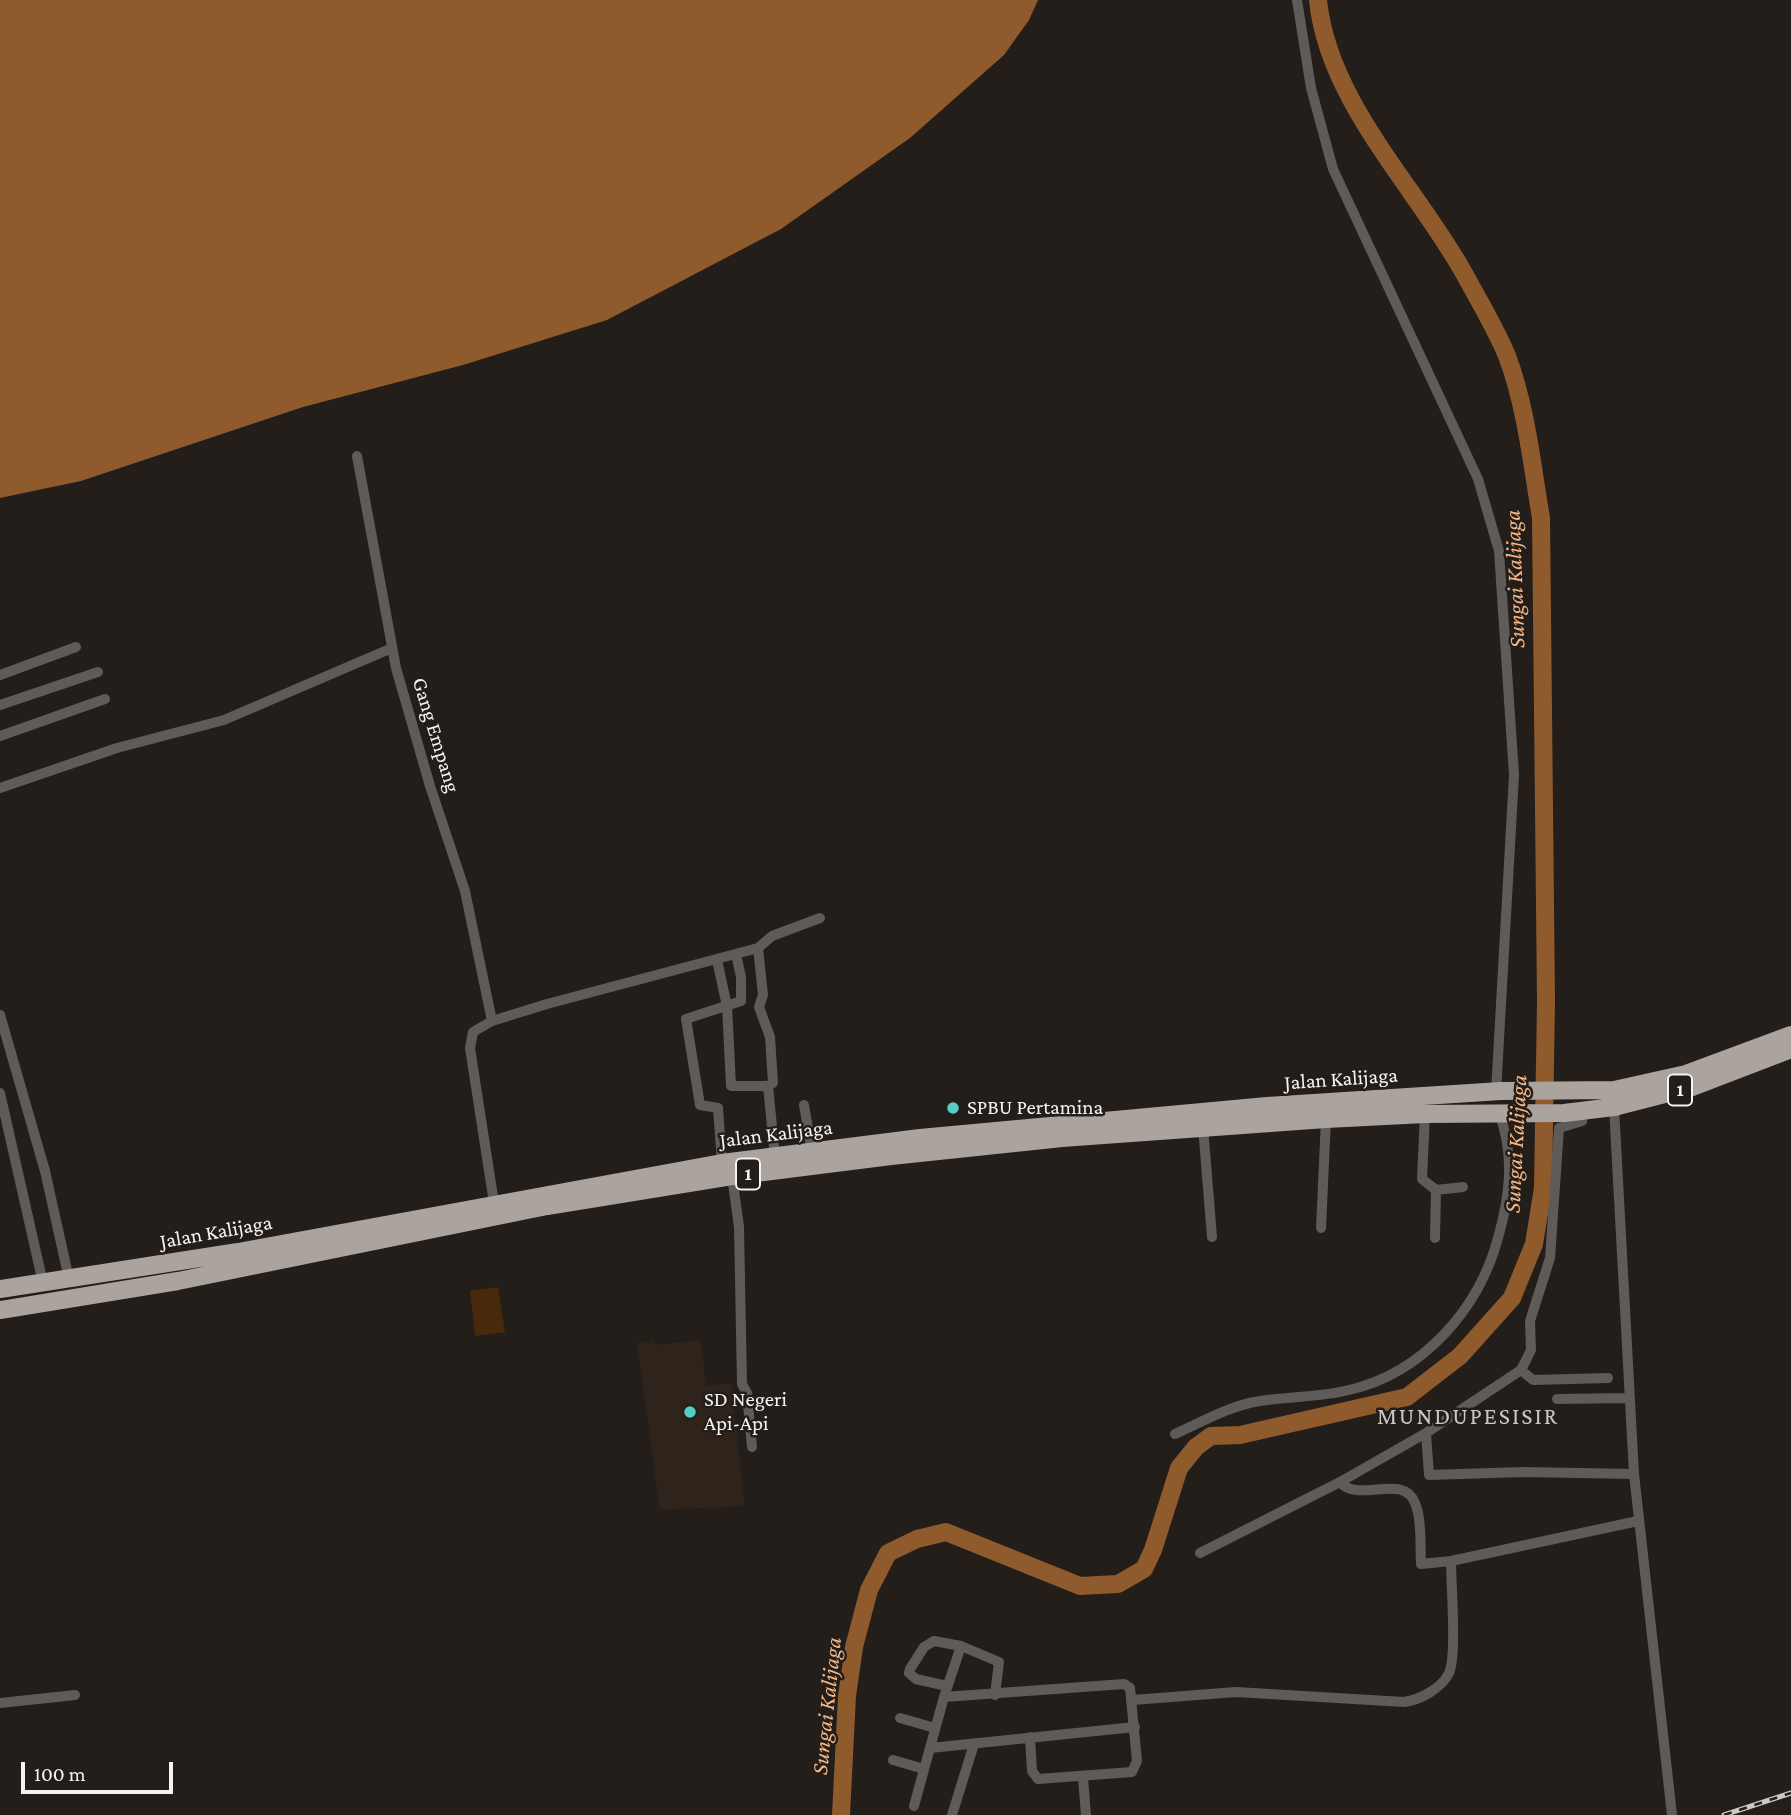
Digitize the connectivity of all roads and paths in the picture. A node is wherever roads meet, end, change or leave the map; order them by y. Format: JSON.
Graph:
{"nodes":[{"id":1,"x":1297,"y":0,"type":"edge"},
{"id":2,"x":357,"y":456,"type":"dead end"},
{"id":3,"x":76,"y":647,"type":"dead end"},
{"id":4,"x":392,"y":648,"type":"junction"},
{"id":5,"x":98,"y":671,"type":"dead end"},
{"id":6,"x":0,"y":675,"type":"edge"},
{"id":7,"x":105,"y":699,"type":"dead end"},
{"id":8,"x":0,"y":705,"type":"edge"},
{"id":9,"x":0,"y":736,"type":"edge"},
{"id":10,"x":0,"y":788,"type":"edge"},
{"id":11,"x":820,"y":918,"type":"dead end"},
{"id":12,"x":758,"y":948,"type":"junction"},
{"id":13,"x":736,"y":954,"type":"junction"},
{"id":14,"x":717,"y":960,"type":"junction"},
{"id":15,"x":727,"y":1006,"type":"junction"},
{"id":16,"x":0,"y":1015,"type":"edge"},
{"id":17,"x":492,"y":1021,"type":"junction"},
{"id":18,"x":1791,"y":1035,"type":"edge"},
{"id":19,"x":1791,"y":1049,"type":"edge"},
{"id":20,"x":768,"y":1086,"type":"junction"},
{"id":21,"x":1499,"y":1092,"type":"junction"},
{"id":22,"x":0,"y":1093,"type":"edge"},
{"id":23,"x":804,"y":1105,"type":"dead end"},
{"id":24,"x":1614,"y":1107,"type":"junction"},
{"id":25,"x":1583,"y":1111,"type":"junction"},
{"id":26,"x":1503,"y":1113,"type":"junction"},
{"id":27,"x":1425,"y":1114,"type":"junction"},
{"id":28,"x":1326,"y":1119,"type":"junction"},
{"id":29,"x":1203,"y":1128,"type":"junction"},
{"id":30,"x":812,"y":1152,"type":"junction"},
{"id":31,"x":775,"y":1157,"type":"junction"},
{"id":32,"x":727,"y":1170,"type":"junction"},
{"id":33,"x":1463,"y":1187,"type":"dead end"},
{"id":34,"x":1436,"y":1190,"type":"junction"},
{"id":35,"x":494,"y":1203,"type":"junction"},
{"id":36,"x":1321,"y":1228,"type":"dead end"},
{"id":37,"x":1212,"y":1237,"type":"dead end"},
{"id":38,"x":1436,"y":1238,"type":"dead end"},
{"id":39,"x":69,"y":1279,"type":"junction"},
{"id":40,"x":43,"y":1283,"type":"junction"},
{"id":41,"x":1,"y":1289,"type":"edge"},
{"id":42,"x":4,"y":1309,"type":"edge"},
{"id":43,"x":1521,"y":1370,"type":"junction"},
{"id":44,"x":1608,"y":1378,"type":"dead end"},
{"id":45,"x":1629,"y":1398,"type":"junction"},
{"id":46,"x":1557,"y":1399,"type":"dead end"},
{"id":47,"x":1426,"y":1433,"type":"junction"},
{"id":48,"x":1175,"y":1434,"type":"dead end"},
{"id":49,"x":752,"y":1447,"type":"dead end"},
{"id":50,"x":1634,"y":1474,"type":"junction"},
{"id":51,"x":1340,"y":1482,"type":"junction"},
{"id":52,"x":1639,"y":1521,"type":"junction"},
{"id":53,"x":1199,"y":1553,"type":"dead end"},
{"id":54,"x":1451,"y":1561,"type":"junction"},
{"id":55,"x":961,"y":1646,"type":"junction"},
{"id":56,"x":946,"y":1692,"type":"junction"},
{"id":57,"x":75,"y":1695,"type":"dead end"},
{"id":58,"x":995,"y":1695,"type":"junction"},
{"id":59,"x":1133,"y":1700,"type":"junction"},
{"id":60,"x":0,"y":1703,"type":"edge"},
{"id":61,"x":900,"y":1718,"type":"dead end"},
{"id":62,"x":1135,"y":1727,"type":"junction"},
{"id":63,"x":935,"y":1728,"type":"junction"},
{"id":64,"x":1030,"y":1737,"type":"junction"},
{"id":65,"x":975,"y":1744,"type":"junction"},
{"id":66,"x":930,"y":1748,"type":"junction"},
{"id":67,"x":892,"y":1760,"type":"dead end"},
{"id":68,"x":925,"y":1769,"type":"junction"},
{"id":69,"x":1083,"y":1778,"type":"junction"},
{"id":70,"x":914,"y":1806,"type":"dead end"},
{"id":71,"x":952,"y":1815,"type":"edge"},
{"id":72,"x":1086,"y":1815,"type":"edge"},
{"id":73,"x":1672,"y":1815,"type":"edge"}],
"edges":[{"from":1,"to":21,"type":"street"},
{"from":2,"to":4,"type":"street","name":"Gang Empang"},
{"from":3,"to":6,"type":"street"},
{"from":4,"to":10,"type":"street"},
{"from":4,"to":17,"type":"street","name":"Gang Empang"},
{"from":5,"to":8,"type":"street"},
{"from":7,"to":9,"type":"street"},
{"from":11,"to":12,"type":"street"},
{"from":12,"to":13,"type":"street"},
{"from":12,"to":20,"type":"street"},
{"from":13,"to":14,"type":"street"},
{"from":13,"to":15,"type":"street"},
{"from":14,"to":15,"type":"street"},
{"from":14,"to":17,"type":"street"},
{"from":15,"to":20,"type":"street"},
{"from":15,"to":32,"type":"street"},
{"from":16,"to":39,"type":"street"},
{"from":17,"to":35,"type":"street"},
{"from":18,"to":21,"type":"highway","name":"Jalan Kalijaga","number":"1"},
{"from":19,"to":24,"type":"highway","number":"1"},
{"from":20,"to":31,"type":"street"},
{"from":21,"to":30,"type":"highway","name":"Jalan Kalijaga","number":"1"},
{"from":22,"to":40,"type":"street"},
{"from":23,"to":30,"type":"street"},
{"from":24,"to":25,"type":"highway","number":"1"},
{"from":24,"to":45,"type":"street"},
{"from":25,"to":26,"type":"highway","name":"Jalan Kalijaga","number":"1"},
{"from":25,"to":43,"type":"street"},
{"from":26,"to":27,"type":"highway","name":"Jalan Kalijaga","number":"1"},
{"from":26,"to":48,"type":"street"},
{"from":27,"to":28,"type":"highway","name":"Jalan Kalijaga","number":"1"},
{"from":27,"to":34,"type":"street"},
{"from":28,"to":29,"type":"highway","name":"Jalan Kalijaga","number":"1"},
{"from":28,"to":36,"type":"street"},
{"from":29,"to":32,"type":"highway","name":"Jalan Kalijaga","number":"1"},
{"from":29,"to":37,"type":"street"},
{"from":30,"to":31,"type":"highway","name":"Jalan Kalijaga","number":"1"},
{"from":31,"to":32,"type":"highway","name":"Jalan Kalijaga","number":"1"},
{"from":32,"to":35,"type":"highway","name":"Jalan Kalijaga","number":"1"},
{"from":32,"to":42,"type":"highway","name":"Jalan Kalijaga","number":"1"},
{"from":32,"to":49,"type":"street"},
{"from":33,"to":34,"type":"street"},
{"from":34,"to":38,"type":"street"},
{"from":35,"to":39,"type":"highway","name":"Jalan Kalijaga","number":"1"},
{"from":39,"to":40,"type":"highway","name":"Jalan Kalijaga","number":"1"},
{"from":40,"to":41,"type":"highway","name":"Jalan Kalijaga","number":"1"},
{"from":41,"to":42,"type":"highway"},
{"from":43,"to":44,"type":"street"},
{"from":43,"to":47,"type":"street"},
{"from":45,"to":46,"type":"street"},
{"from":45,"to":50,"type":"street"},
{"from":47,"to":50,"type":"street"},
{"from":47,"to":51,"type":"street"},
{"from":50,"to":52,"type":"street"},
{"from":51,"to":53,"type":"street"},
{"from":51,"to":54,"type":"street"},
{"from":52,"to":54,"type":"street"},
{"from":52,"to":73,"type":"street"},
{"from":54,"to":59,"type":"street"},
{"from":55,"to":56,"type":"street"},
{"from":55,"to":56,"type":"street"},
{"from":55,"to":58,"type":"street"},
{"from":56,"to":58,"type":"street"},
{"from":56,"to":63,"type":"street"},
{"from":57,"to":60,"type":"street"},
{"from":58,"to":59,"type":"street"},
{"from":59,"to":62,"type":"street"},
{"from":61,"to":63,"type":"street"},
{"from":62,"to":64,"type":"street"},
{"from":62,"to":69,"type":"street"},
{"from":63,"to":66,"type":"street"},
{"from":64,"to":65,"type":"street"},
{"from":64,"to":69,"type":"street"},
{"from":65,"to":66,"type":"street"},
{"from":65,"to":71,"type":"street"},
{"from":66,"to":68,"type":"street"},
{"from":67,"to":68,"type":"street"},
{"from":68,"to":70,"type":"street"},
{"from":69,"to":72,"type":"street"}]}
